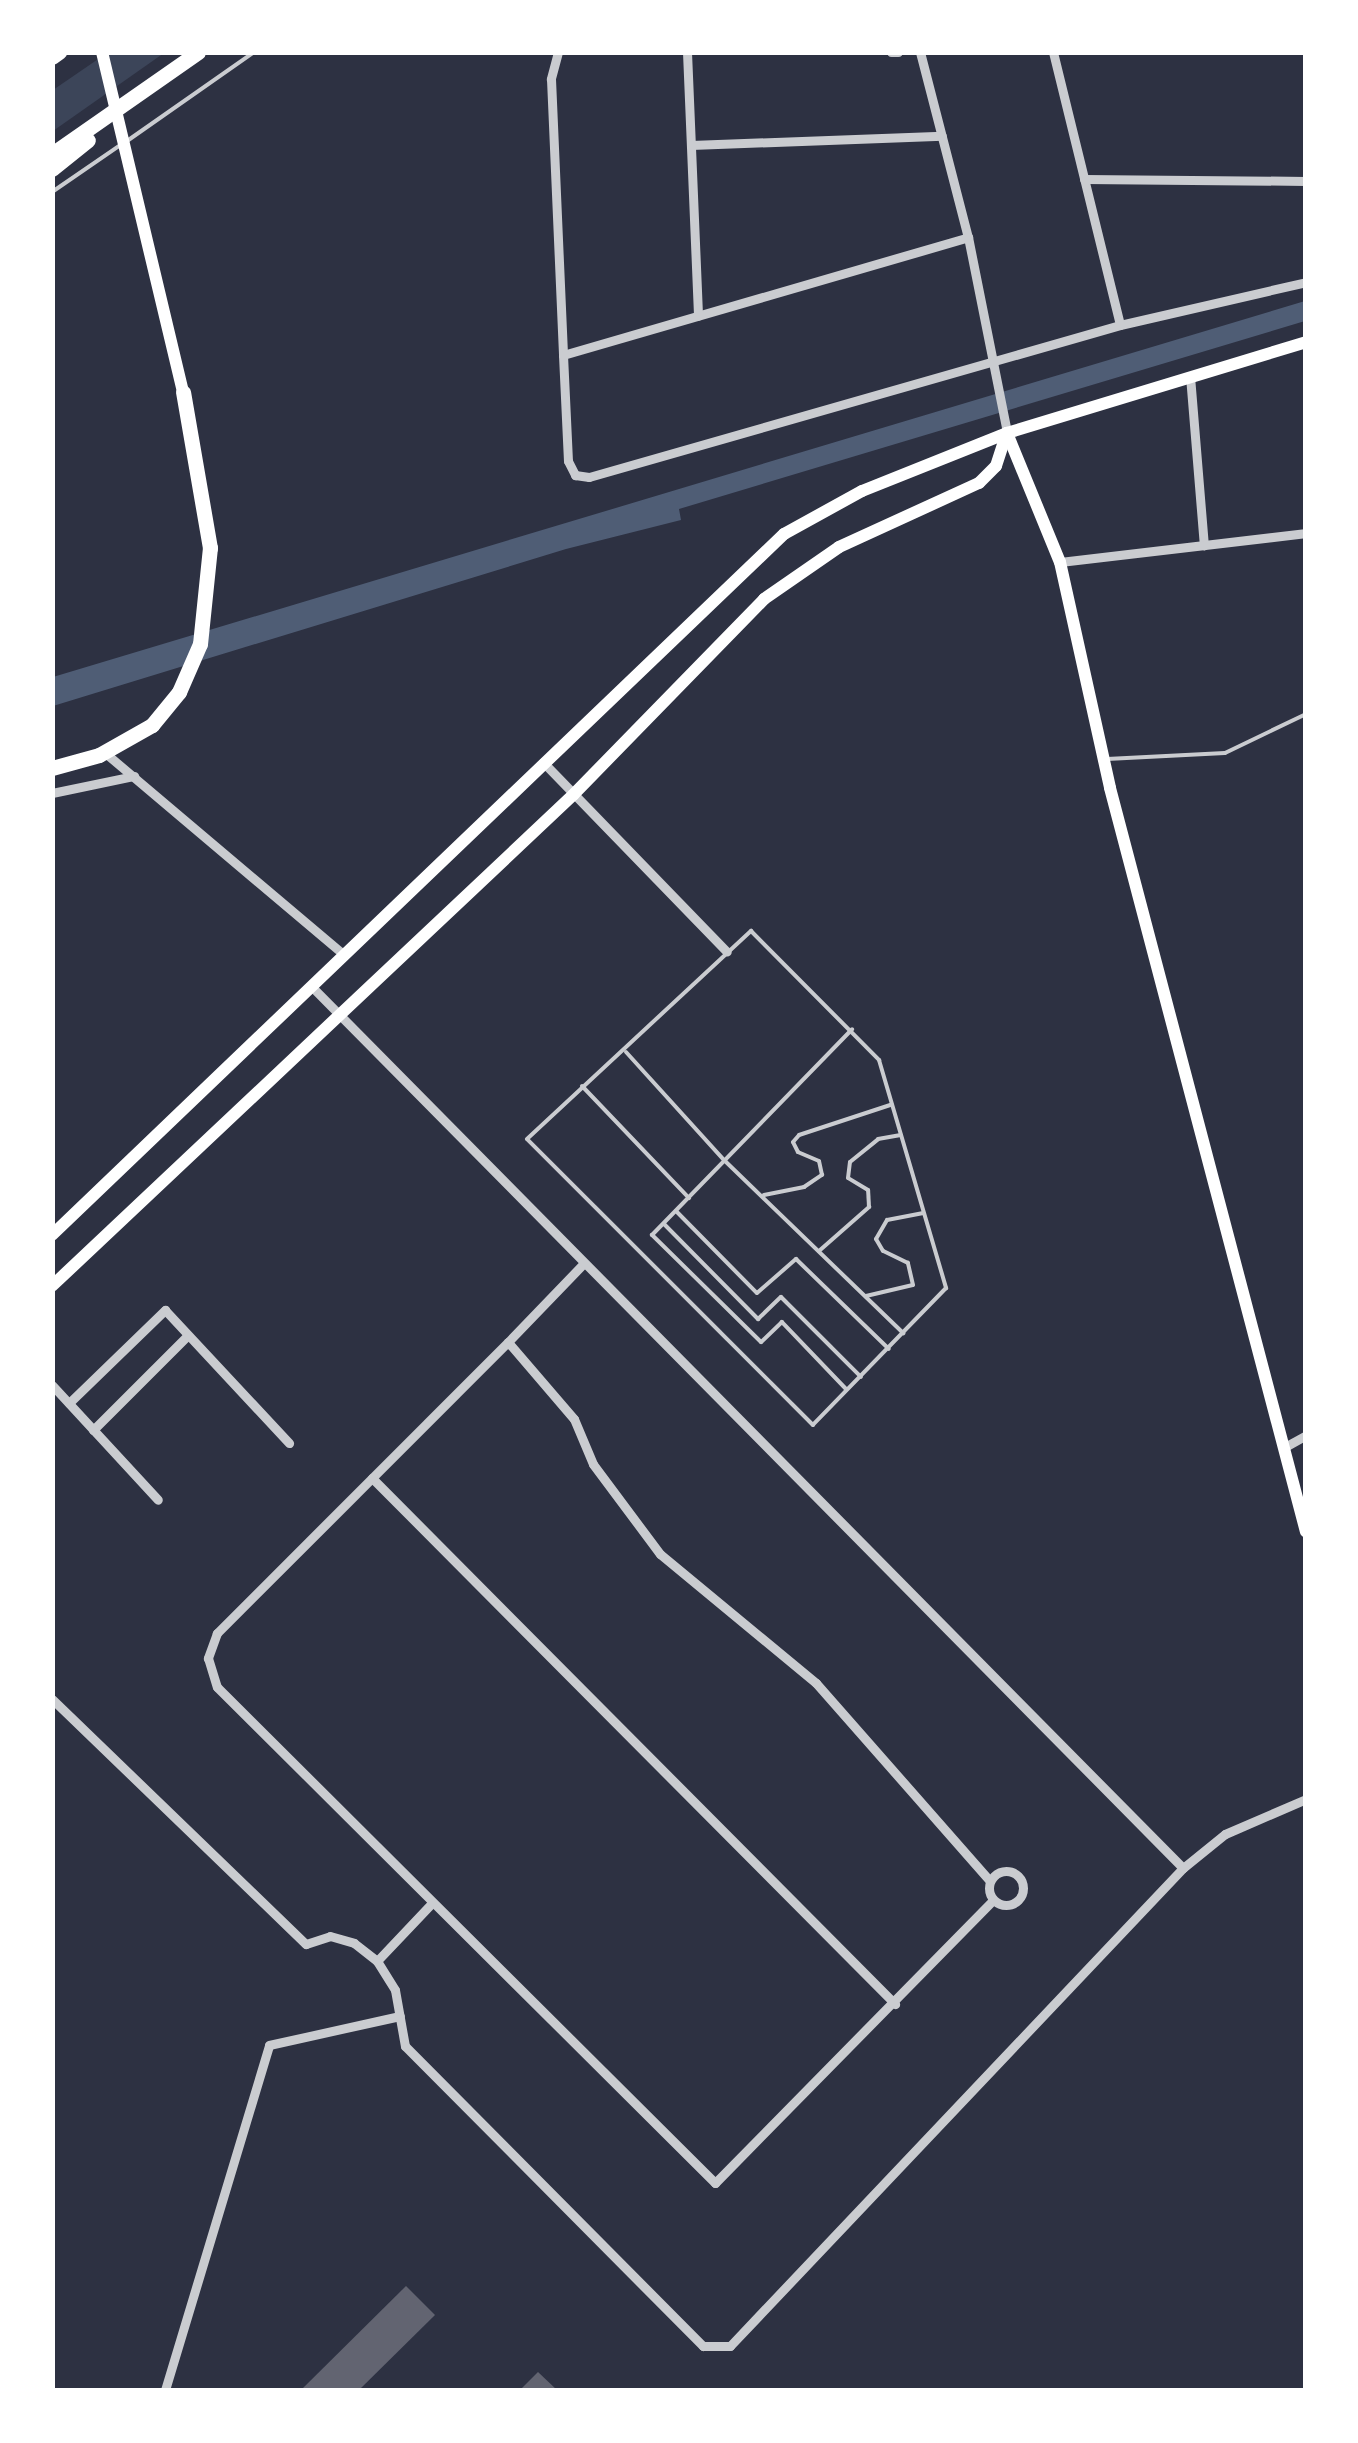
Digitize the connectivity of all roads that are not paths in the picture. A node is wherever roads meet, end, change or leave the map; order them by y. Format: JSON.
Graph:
{"nodes":[{"id":1,"x":102,"y":52,"type":"edge"},
{"id":2,"x":198,"y":52,"type":"edge"},
{"id":3,"x":254,"y":52,"type":"edge"},
{"id":4,"x":558,"y":52,"type":"edge"},
{"id":5,"x":687,"y":52,"type":"edge"},
{"id":6,"x":920,"y":52,"type":"edge"},
{"id":7,"x":1054,"y":52,"type":"edge"},
{"id":8,"x":168,"y":74,"type":"junction"},
{"id":9,"x":942,"y":136,"type":"junction"},
{"id":10,"x":691,"y":144,"type":"junction"},
{"id":11,"x":52,"y":154,"type":"edge"},
{"id":12,"x":52,"y":170,"type":"edge"},
{"id":13,"x":1084,"y":179,"type":"junction"},
{"id":14,"x":1306,"y":181,"type":"edge"},
{"id":15,"x":52,"y":192,"type":"edge"},
{"id":16,"x":968,"y":237,"type":"junction"},
{"id":17,"x":1306,"y":282,"type":"edge"},
{"id":18,"x":698,"y":316,"type":"junction"},
{"id":19,"x":1120,"y":325,"type":"junction"},
{"id":20,"x":1306,"y":342,"type":"edge"},
{"id":21,"x":562,"y":355,"type":"junction"},
{"id":22,"x":994,"y":363,"type":"junction"},
{"id":23,"x":1190,"y":376,"type":"junction"},
{"id":24,"x":183,"y":392,"type":"joint"},
{"id":25,"x":1007,"y":433,"type":"junction"},
{"id":26,"x":1306,"y":533,"type":"edge"},
{"id":27,"x":1204,"y":545,"type":"junction"},
{"id":28,"x":1060,"y":562,"type":"junction"},
{"id":29,"x":1306,"y":714,"type":"edge"},
{"id":30,"x":104,"y":752,"type":"junction"},
{"id":31,"x":1103,"y":759,"type":"junction"},
{"id":32,"x":542,"y":762,"type":"junction"},
{"id":33,"x":52,"y":768,"type":"edge"},
{"id":34,"x":134,"y":776,"type":"junction"},
{"id":35,"x":52,"y":793,"type":"edge"},
{"id":36,"x":574,"y":795,"type":"junction"},
{"id":37,"x":728,"y":952,"type":"junction"},
{"id":38,"x":344,"y":955,"type":"junction"},
{"id":39,"x":312,"y":986,"type":"junction"},
{"id":40,"x":342,"y":1015,"type":"junction"},
{"id":41,"x":852,"y":1029,"type":"junction"},
{"id":42,"x":626,"y":1052,"type":"junction"},
{"id":43,"x":582,"y":1086,"type":"junction"},
{"id":44,"x":890,"y":1104,"type":"junction"},
{"id":45,"x":900,"y":1135,"type":"junction"},
{"id":46,"x":725,"y":1161,"type":"junction"},
{"id":47,"x":764,"y":1196,"type":"junction"},
{"id":48,"x":689,"y":1198,"type":"junction"},
{"id":49,"x":676,"y":1211,"type":"junction"},
{"id":50,"x":923,"y":1212,"type":"junction"},
{"id":51,"x":664,"y":1224,"type":"junction"},
{"id":52,"x":52,"y":1234,"type":"edge"},
{"id":53,"x":819,"y":1251,"type":"junction"},
{"id":54,"x":582,"y":1265,"type":"junction"},
{"id":55,"x":52,"y":1286,"type":"edge"},
{"id":56,"x":866,"y":1296,"type":"junction"},
{"id":57,"x":904,"y":1334,"type":"junction"},
{"id":58,"x":187,"y":1336,"type":"junction"},
{"id":59,"x":508,"y":1342,"type":"junction"},
{"id":60,"x":889,"y":1349,"type":"junction"},
{"id":61,"x":861,"y":1377,"type":"junction"},
{"id":62,"x":52,"y":1385,"type":"edge"},
{"id":63,"x":848,"y":1390,"type":"junction"},
{"id":64,"x":69,"y":1403,"type":"junction"},
{"id":65,"x":94,"y":1430,"type":"junction"},
{"id":66,"x":1306,"y":1435,"type":"edge"},
{"id":67,"x":288,"y":1443,"type":"dead end"},
{"id":68,"x":1283,"y":1448,"type":"junction"},
{"id":69,"x":372,"y":1478,"type":"junction"},
{"id":70,"x":158,"y":1500,"type":"dead end"},
{"id":71,"x":1306,"y":1532,"type":"edge"},
{"id":72,"x":52,"y":1699,"type":"edge"},
{"id":73,"x":1306,"y":1800,"type":"edge"},
{"id":74,"x":1183,"y":1868,"type":"junction"},
{"id":75,"x":990,"y":1881,"type":"junction"},
{"id":76,"x":994,"y":1900,"type":"junction"},
{"id":77,"x":432,"y":1903,"type":"junction"},
{"id":78,"x":377,"y":1962,"type":"junction"},
{"id":79,"x":895,"y":2004,"type":"junction"},
{"id":80,"x":400,"y":2016,"type":"junction"},
{"id":81,"x":165,"y":2390,"type":"edge"}],
"edges":[{"from":1,"to":24,"type":"main road"},
{"from":2,"to":8,"type":"highway"},
{"from":3,"to":15,"type":"lane"},
{"from":4,"to":21,"type":"street"},
{"from":5,"to":10,"type":"street"},
{"from":6,"to":9,"type":"street"},
{"from":7,"to":13,"type":"street"},
{"from":8,"to":11,"type":"highway"},
{"from":8,"to":12,"type":"highway"},
{"from":9,"to":10,"type":"street"},
{"from":9,"to":16,"type":"street"},
{"from":10,"to":18,"type":"street"},
{"from":13,"to":14,"type":"street"},
{"from":13,"to":19,"type":"street"},
{"from":16,"to":18,"type":"street"},
{"from":16,"to":22,"type":"street"},
{"from":17,"to":19,"type":"street"},
{"from":18,"to":21,"type":"street"},
{"from":19,"to":22,"type":"street"},
{"from":20,"to":23,"type":"main road"},
{"from":21,"to":22,"type":"street"},
{"from":22,"to":25,"type":"street"},
{"from":23,"to":25,"type":"main road"},
{"from":23,"to":27,"type":"street"},
{"from":24,"to":30,"type":"highway"},
{"from":25,"to":28,"type":"main road"},
{"from":25,"to":32,"type":"main road"},
{"from":25,"to":36,"type":"main road"},
{"from":26,"to":27,"type":"street"},
{"from":27,"to":28,"type":"street"},
{"from":28,"to":31,"type":"main road"},
{"from":29,"to":31,"type":"lane"},
{"from":30,"to":33,"type":"highway"},
{"from":30,"to":34,"type":"street"},
{"from":31,"to":68,"type":"main road"},
{"from":32,"to":36,"type":"street"},
{"from":32,"to":38,"type":"main road"},
{"from":34,"to":35,"type":"street"},
{"from":34,"to":38,"type":"street"},
{"from":36,"to":37,"type":"street"},
{"from":36,"to":40,"type":"main road"},
{"from":37,"to":41,"type":"lane"},
{"from":37,"to":42,"type":"lane"},
{"from":38,"to":39,"type":"main road"},
{"from":39,"to":40,"type":"street"},
{"from":39,"to":52,"type":"main road"},
{"from":40,"to":54,"type":"street"},
{"from":40,"to":55,"type":"main road"},
{"from":41,"to":44,"type":"lane"},
{"from":41,"to":46,"type":"lane"},
{"from":42,"to":43,"type":"lane"},
{"from":42,"to":46,"type":"lane"},
{"from":43,"to":48,"type":"lane"},
{"from":43,"to":63,"type":"lane"},
{"from":44,"to":45,"type":"lane"},
{"from":44,"to":47,"type":"lane"},
{"from":45,"to":50,"type":"lane"},
{"from":45,"to":53,"type":"lane"},
{"from":46,"to":47,"type":"lane"},
{"from":46,"to":48,"type":"lane"},
{"from":47,"to":53,"type":"lane"},
{"from":48,"to":49,"type":"lane"},
{"from":49,"to":51,"type":"lane"},
{"from":49,"to":60,"type":"lane"},
{"from":50,"to":56,"type":"lane"},
{"from":50,"to":57,"type":"lane"},
{"from":51,"to":61,"type":"lane"},
{"from":51,"to":63,"type":"lane"},
{"from":53,"to":56,"type":"lane"},
{"from":54,"to":59,"type":"street"},
{"from":54,"to":74,"type":"street"},
{"from":56,"to":57,"type":"lane"},
{"from":57,"to":60,"type":"lane"},
{"from":58,"to":64,"type":"street"},
{"from":58,"to":65,"type":"street"},
{"from":58,"to":67,"type":"street"},
{"from":59,"to":69,"type":"street"},
{"from":59,"to":75,"type":"street"},
{"from":60,"to":61,"type":"lane"},
{"from":61,"to":63,"type":"lane"},
{"from":62,"to":64,"type":"street"},
{"from":64,"to":65,"type":"street"},
{"from":65,"to":70,"type":"street"},
{"from":66,"to":68,"type":"street"},
{"from":68,"to":71,"type":"main road"},
{"from":69,"to":77,"type":"street"},
{"from":69,"to":79,"type":"street"},
{"from":72,"to":78,"type":"street"},
{"from":73,"to":74,"type":"street"},
{"from":74,"to":80,"type":"street"},
{"from":75,"to":76,"type":"street"},
{"from":75,"to":76,"type":"street"},
{"from":76,"to":79,"type":"street"},
{"from":77,"to":78,"type":"street"},
{"from":77,"to":79,"type":"street"},
{"from":78,"to":80,"type":"street"},
{"from":80,"to":81,"type":"street"}]}
